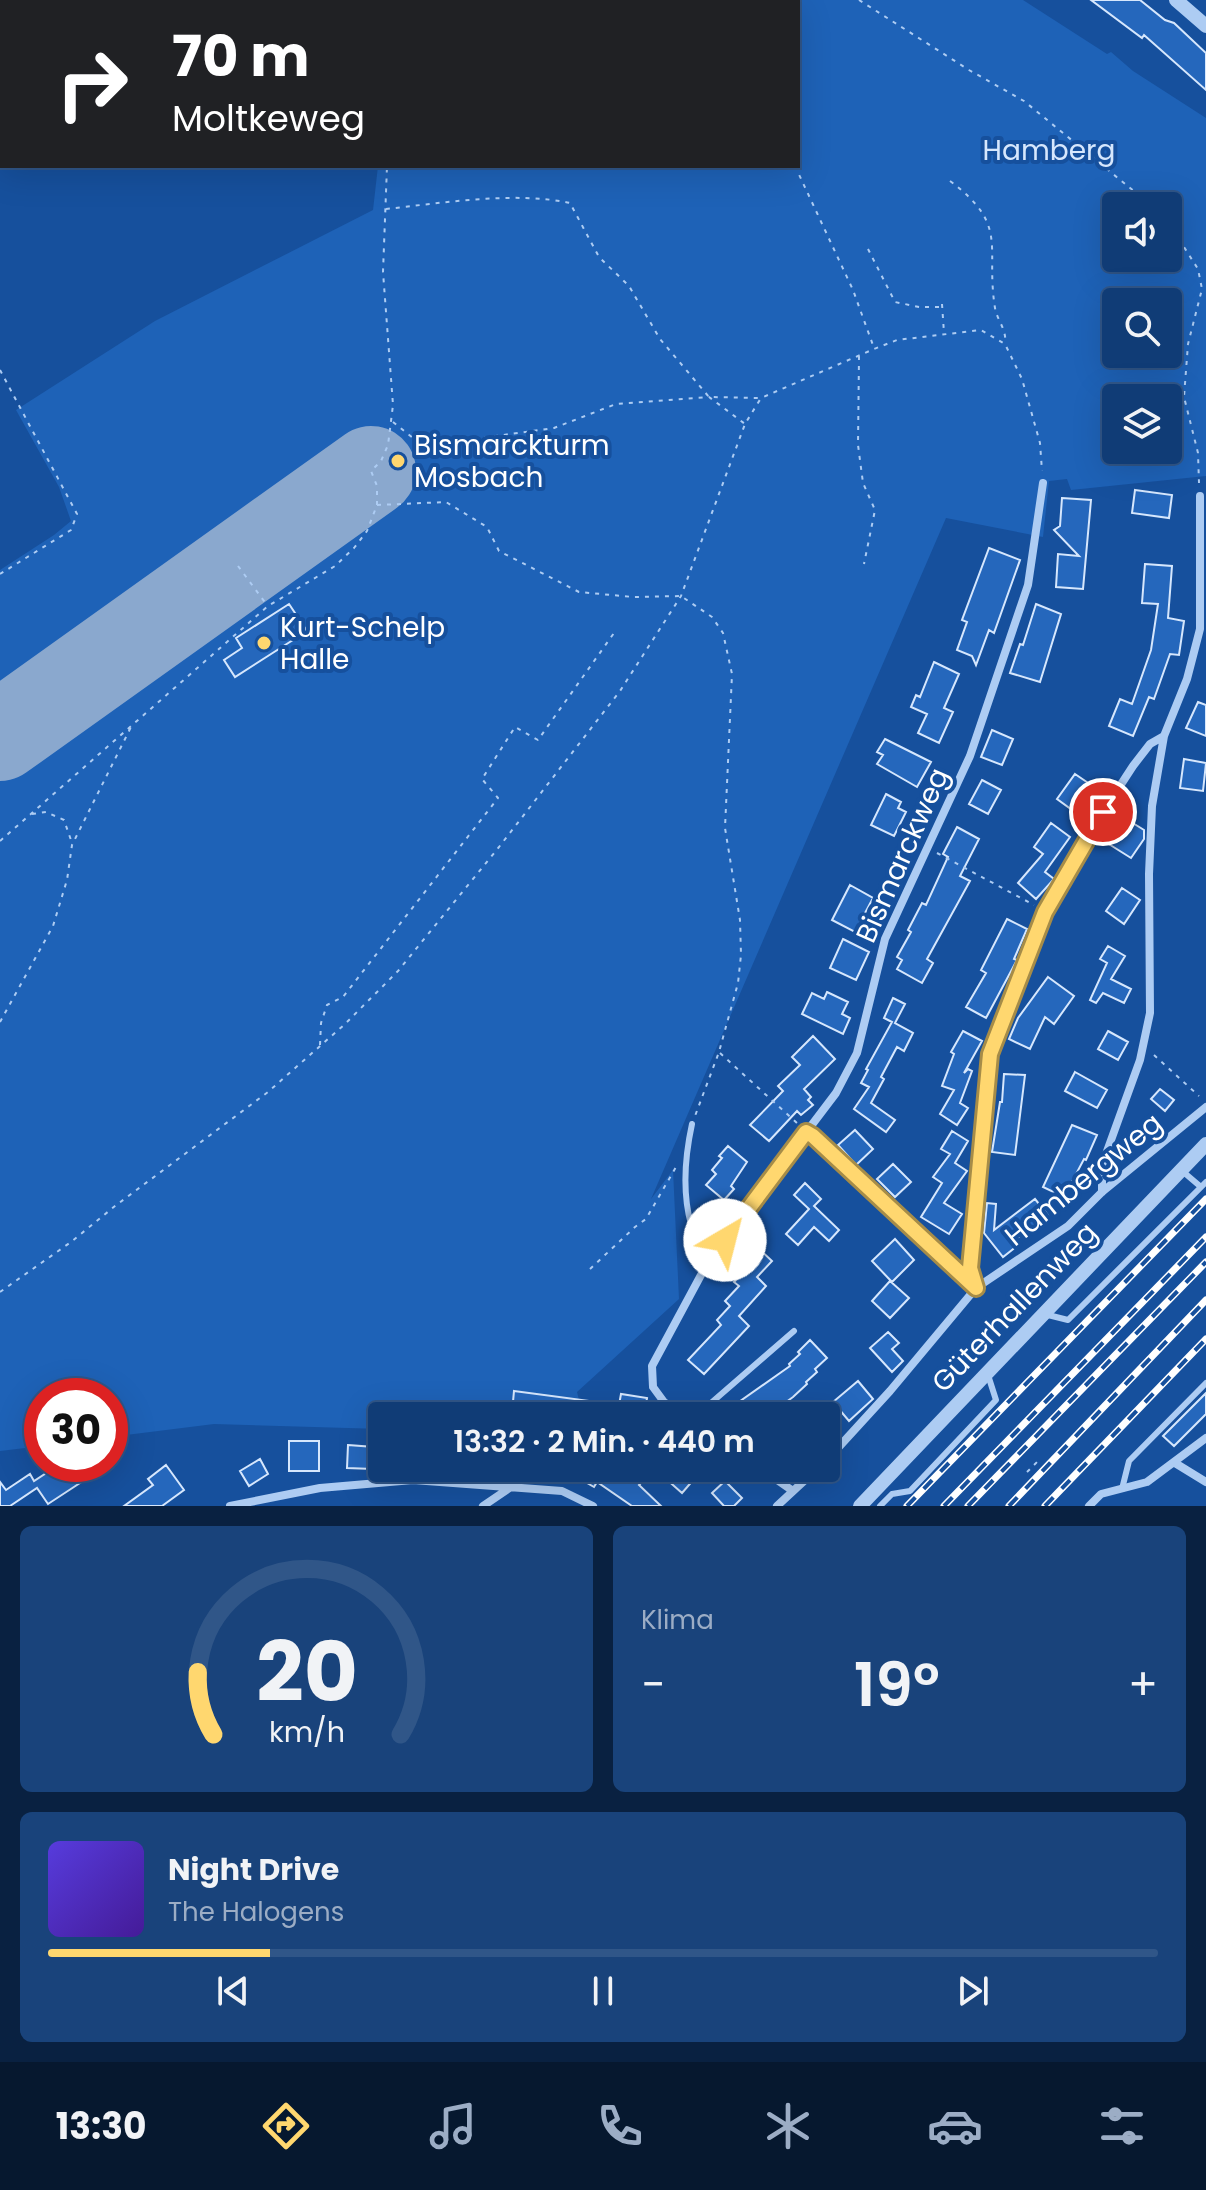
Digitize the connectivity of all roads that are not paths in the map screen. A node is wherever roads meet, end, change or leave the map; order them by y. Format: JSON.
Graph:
{"nodes":[{"id":1,"x":1176,"y":0,"type":"edge"},
{"id":2,"x":1206,"y":26,"type":"edge"},
{"id":3,"x":1043,"y":483,"type":"road end"},
{"id":4,"x":1200,"y":496,"type":"road end"},
{"id":5,"x":1164,"y":736,"type":"junction"},
{"id":6,"x":1206,"y":1105,"type":"edge"},
{"id":7,"x":692,"y":1124,"type":"road end"},
{"id":8,"x":806,"y":1132,"type":"junction"},
{"id":9,"x":1206,"y":1144,"type":"edge"},
{"id":10,"x":1181,"y":1170,"type":"junction"},
{"id":11,"x":1204,"y":1184,"type":"edge"},
{"id":12,"x":1102,"y":1192,"type":"junction"},
{"id":13,"x":708,"y":1262,"type":"junction"},
{"id":14,"x":976,"y":1288,"type":"junction"},
{"id":15,"x":1043,"y":1314,"type":"junction"},
{"id":16,"x":794,"y":1331,"type":"dead end"},
{"id":17,"x":987,"y":1372,"type":"junction"},
{"id":18,"x":1206,"y":1383,"type":"edge"},
{"id":19,"x":664,"y":1402,"type":"edge"},
{"id":20,"x":712,"y":1402,"type":"edge"},
{"id":21,"x":1206,"y":1438,"type":"edge"},
{"id":22,"x":840,"y":1446,"type":"edge"},
{"id":23,"x":1175,"y":1463,"type":"junction"},
{"id":24,"x":780,"y":1482,"type":"edge"},
{"id":25,"x":803,"y":1482,"type":"edge"},
{"id":26,"x":1206,"y":1482,"type":"edge"},
{"id":27,"x":511,"y":1487,"type":"junction"},
{"id":28,"x":1122,"y":1489,"type":"junction"},
{"id":29,"x":793,"y":1491,"type":"junction"},
{"id":30,"x":230,"y":1506,"type":"edge"},
{"id":31,"x":483,"y":1506,"type":"edge"},
{"id":32,"x":593,"y":1506,"type":"edge"},
{"id":33,"x":777,"y":1506,"type":"edge"},
{"id":34,"x":860,"y":1506,"type":"edge"},
{"id":35,"x":880,"y":1506,"type":"edge"},
{"id":36,"x":1089,"y":1506,"type":"edge"}],
"edges":[{"from":1,"to":2,"type":"street"},
{"from":3,"to":8,"type":"street","name":"Bismarckweg"},
{"from":4,"to":5,"type":"street"},
{"from":5,"to":12,"type":"street"},
{"from":5,"to":14,"type":"street"},
{"from":6,"to":12,"type":"street","name":"Hambergweg"},
{"from":7,"to":13,"type":"lane"},
{"from":8,"to":13,"type":"street","name":"Bismarckweg"},
{"from":8,"to":14,"type":"street"},
{"from":9,"to":10,"type":"street","name":"Güterhallenweg"},
{"from":10,"to":11,"type":"lane"},
{"from":10,"to":15,"type":"street","name":"Güterhallenweg"},
{"from":11,"to":15,"type":"lane"},
{"from":12,"to":14,"type":"street","name":"Hambergweg"},
{"from":13,"to":19,"type":"street","name":"Bismarckweg"},
{"from":14,"to":22,"type":"street","name":"Hambergweg"},
{"from":15,"to":17,"type":"street","name":"Güterhallenweg"},
{"from":16,"to":20,"type":"lane"},
{"from":17,"to":34,"type":"street","name":"Güterhallenweg"},
{"from":17,"to":35,"type":"lane"},
{"from":18,"to":28,"type":"lane"},
{"from":21,"to":23,"type":"street"},
{"from":23,"to":26,"type":"street"},
{"from":23,"to":28,"type":"street"},
{"from":24,"to":29,"type":"street"},
{"from":25,"to":29,"type":"street"},
{"from":27,"to":30,"type":"street"},
{"from":27,"to":31,"type":"street"},
{"from":27,"to":32,"type":"street"},
{"from":28,"to":36,"type":"street"},
{"from":29,"to":33,"type":"street"}]}
